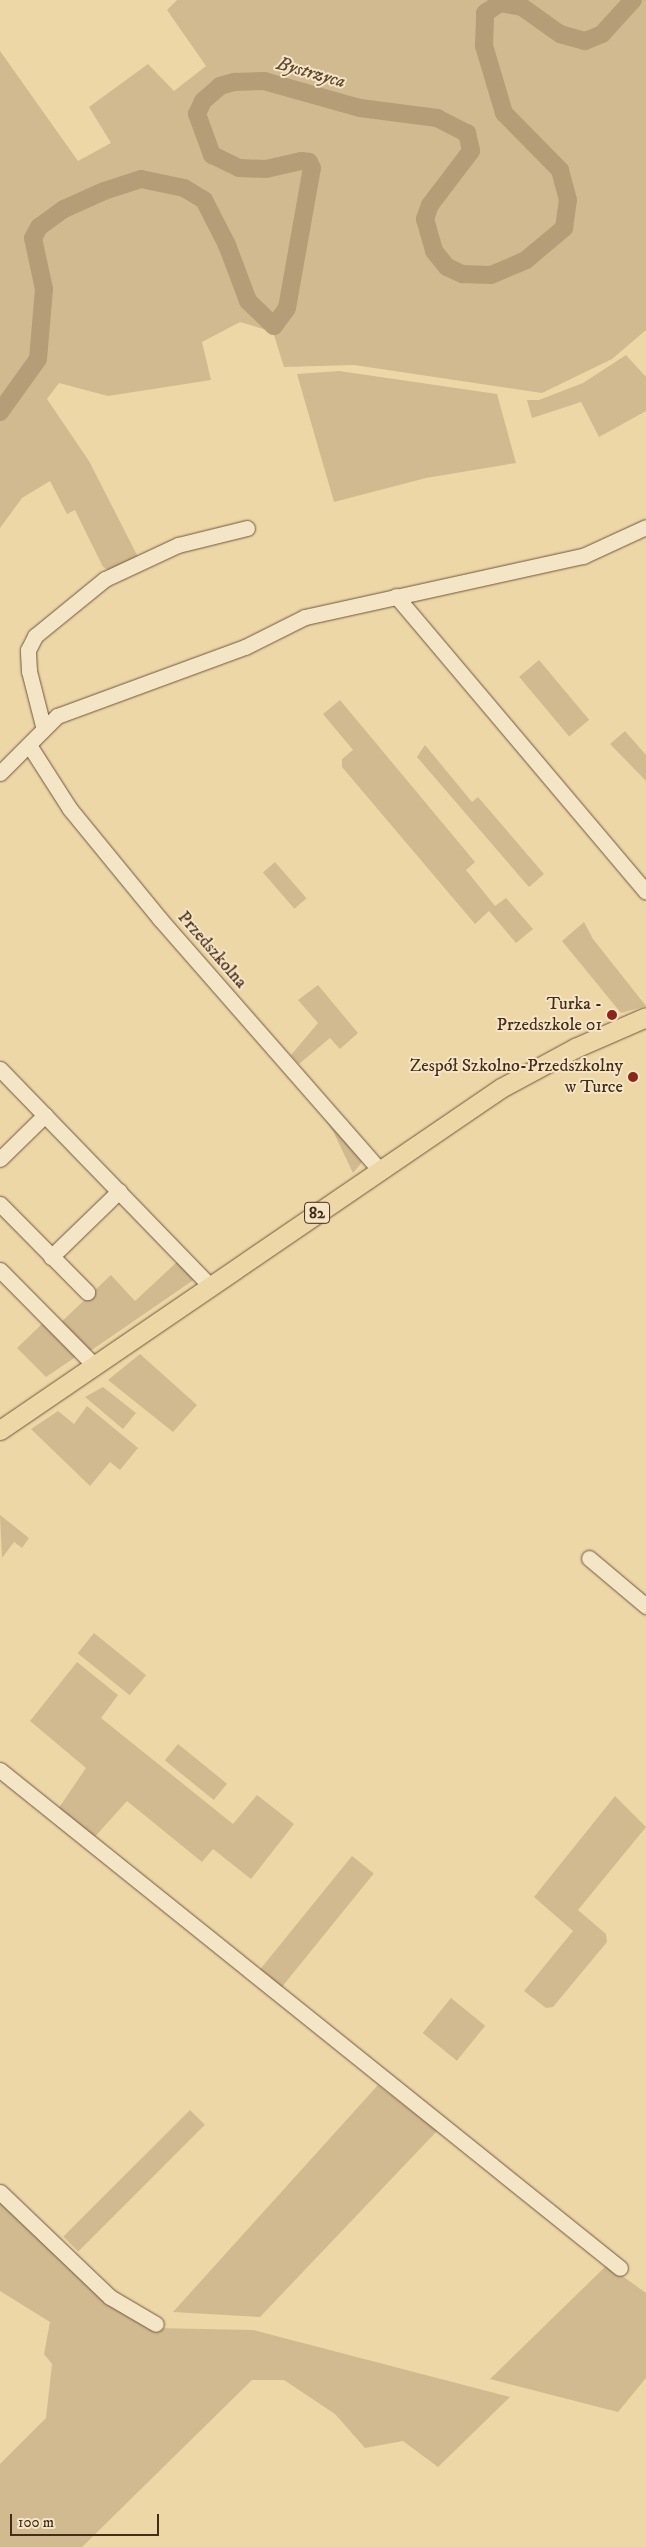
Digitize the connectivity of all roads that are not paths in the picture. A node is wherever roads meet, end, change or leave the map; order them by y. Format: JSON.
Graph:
{"nodes":[{"id":1,"x":646,"y":527,"type":"edge"},
{"id":2,"x":247,"y":528,"type":"dead end"},
{"id":3,"x":396,"y":596,"type":"junction"},
{"id":4,"x":43,"y":726,"type":"junction"},
{"id":5,"x":29,"y":745,"type":"junction"},
{"id":6,"x":0,"y":774,"type":"edge"},
{"id":7,"x":646,"y":892,"type":"edge"},
{"id":8,"x":646,"y":1017,"type":"edge"},
{"id":9,"x":0,"y":1070,"type":"edge"},
{"id":10,"x":45,"y":1115,"type":"junction"},
{"id":11,"x":0,"y":1159,"type":"edge"},
{"id":12,"x":380,"y":1170,"type":"junction"},
{"id":13,"x":119,"y":1191,"type":"junction"},
{"id":14,"x":0,"y":1204,"type":"edge"},
{"id":15,"x":51,"y":1257,"type":"junction"},
{"id":16,"x":0,"y":1270,"type":"edge"},
{"id":17,"x":210,"y":1286,"type":"junction"},
{"id":18,"x":87,"y":1292,"type":"dead end"},
{"id":19,"x":94,"y":1365,"type":"junction"},
{"id":20,"x":0,"y":1430,"type":"edge"},
{"id":21,"x":589,"y":1558,"type":"dead end"},
{"id":22,"x":646,"y":1606,"type":"edge"},
{"id":23,"x":0,"y":1770,"type":"edge"},
{"id":24,"x":0,"y":2192,"type":"edge"},
{"id":25,"x":620,"y":2268,"type":"dead end"},
{"id":26,"x":156,"y":2324,"type":"dead end"}],
"edges":[{"from":1,"to":3,"type":"street"},
{"from":2,"to":4,"type":"street"},
{"from":3,"to":4,"type":"street"},
{"from":3,"to":7,"type":"street"},
{"from":4,"to":5,"type":"street"},
{"from":5,"to":6,"type":"street"},
{"from":5,"to":12,"type":"street","name":"Przedszkolna"},
{"from":8,"to":12,"type":"main road","number":"82"},
{"from":9,"to":10,"type":"street"},
{"from":10,"to":11,"type":"street"},
{"from":10,"to":13,"type":"street"},
{"from":12,"to":17,"type":"main road","number":"82"},
{"from":13,"to":15,"type":"street"},
{"from":13,"to":17,"type":"street"},
{"from":14,"to":15,"type":"street"},
{"from":15,"to":18,"type":"street"},
{"from":16,"to":19,"type":"street"},
{"from":17,"to":19,"type":"main road","number":"82"},
{"from":19,"to":20,"type":"main road","number":"82"},
{"from":21,"to":22,"type":"street"},
{"from":23,"to":25,"type":"street"},
{"from":24,"to":26,"type":"street"}]}
